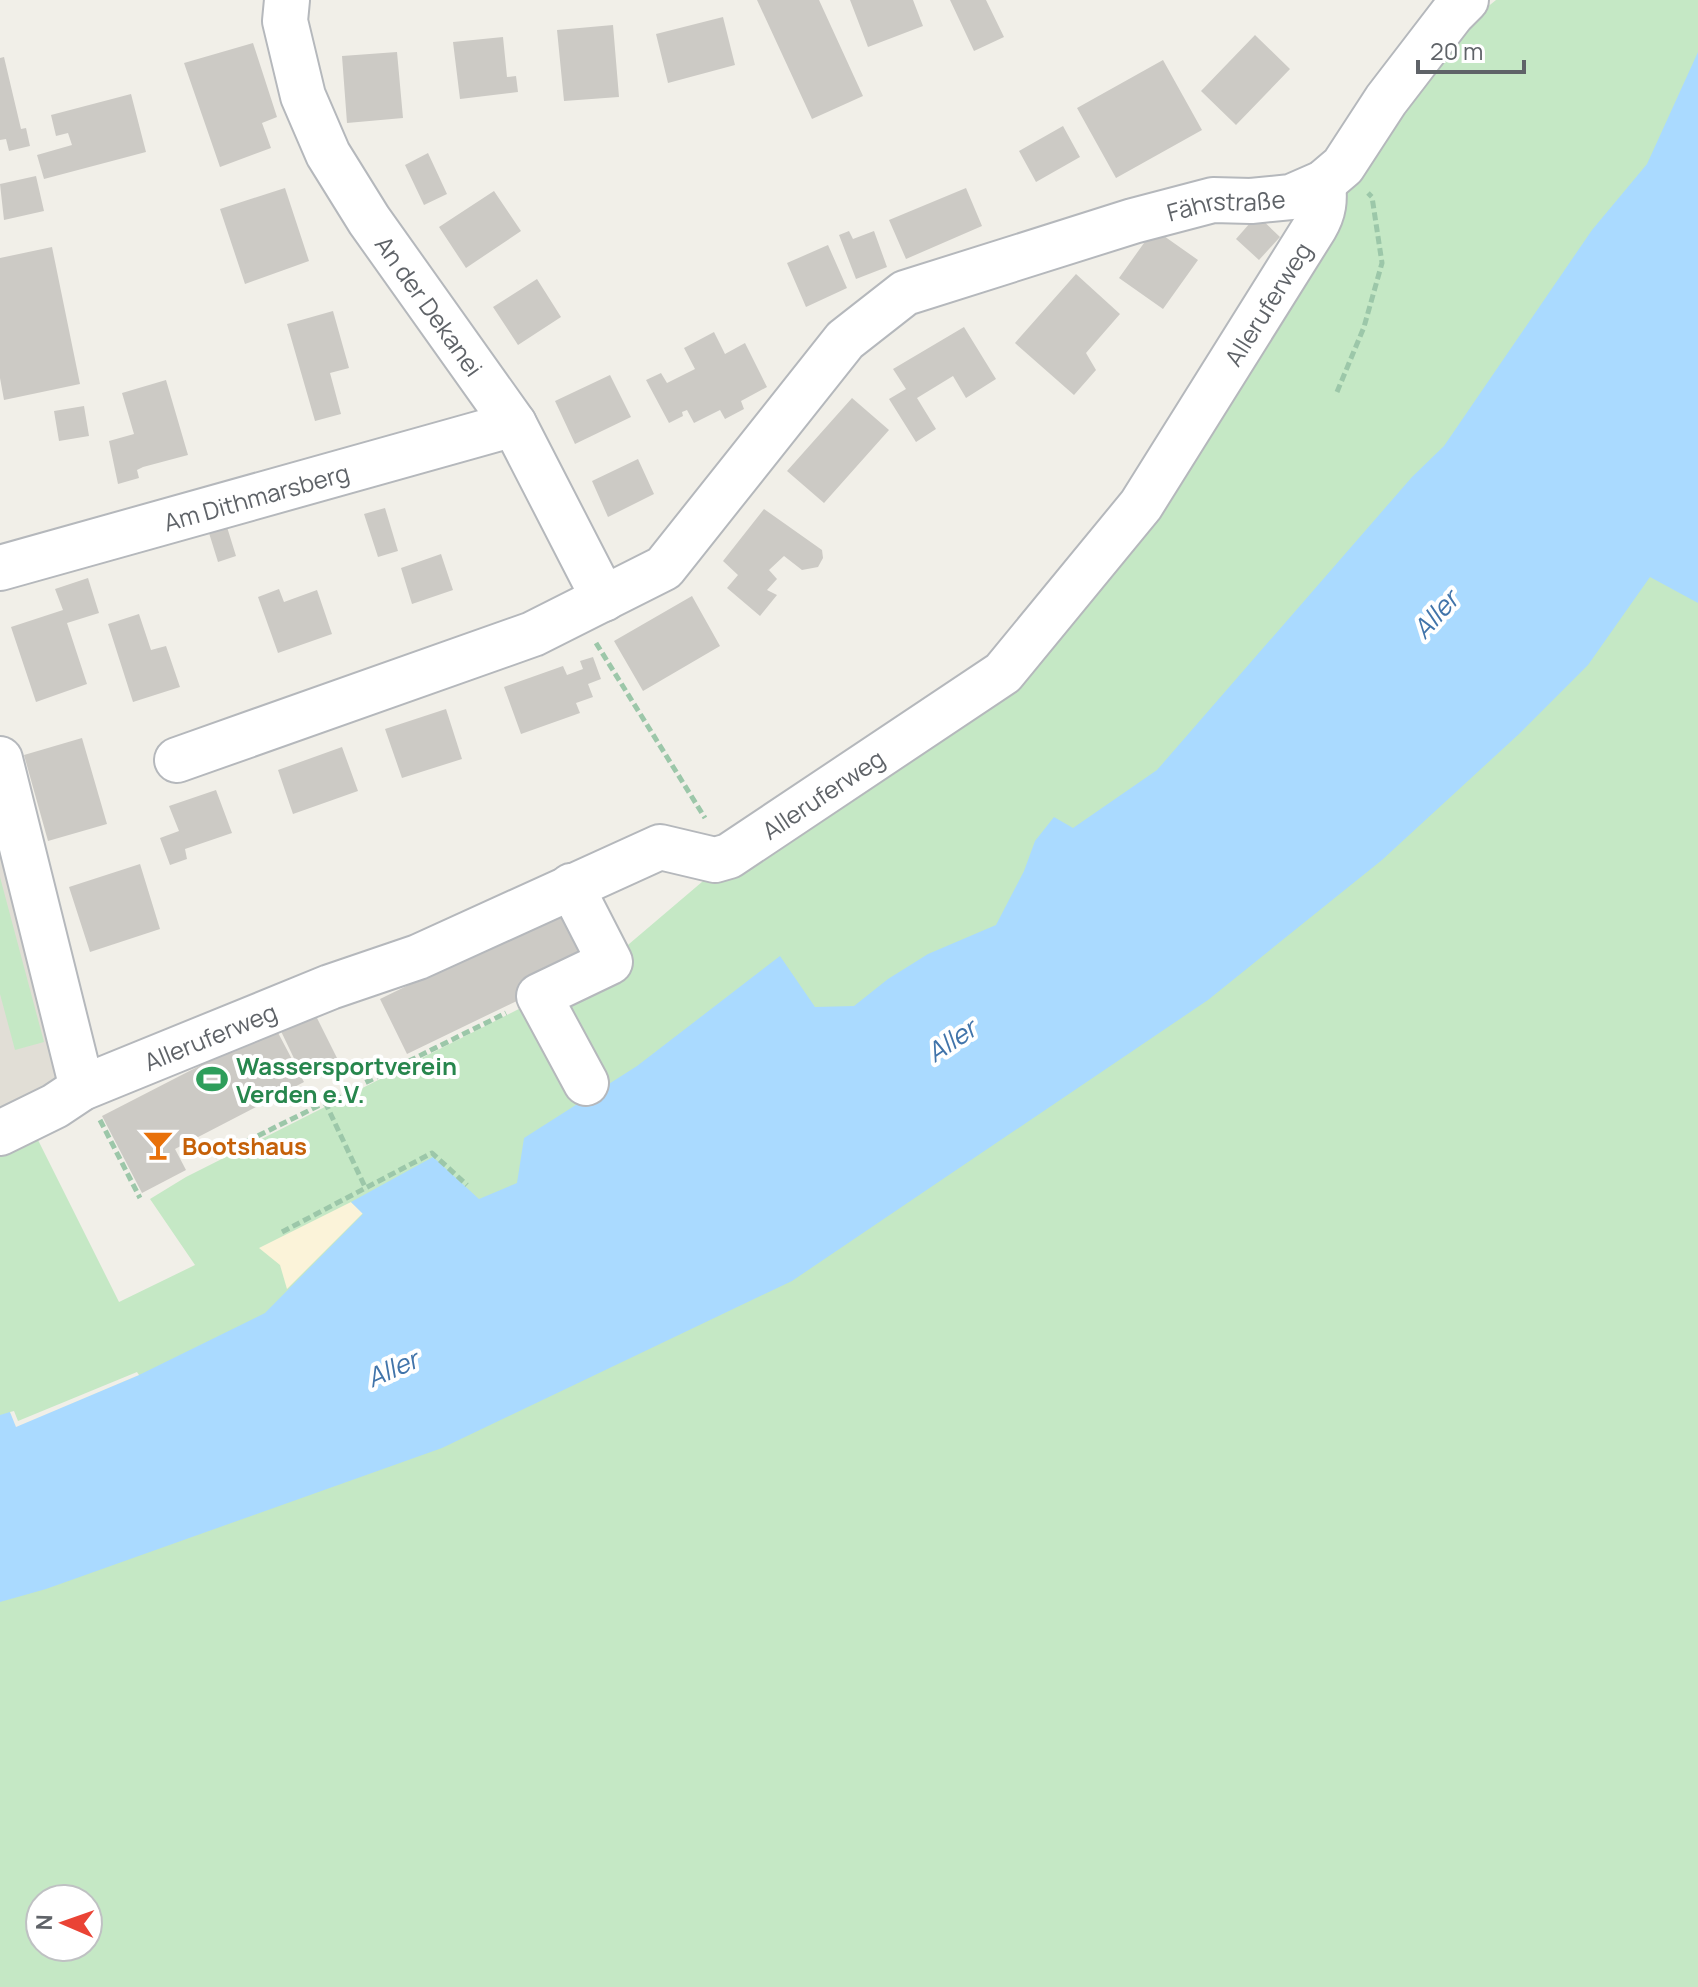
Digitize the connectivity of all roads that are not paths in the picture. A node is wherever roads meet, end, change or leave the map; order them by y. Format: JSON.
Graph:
{"nodes":[{"id":1,"x":287,"y":0,"type":"edge"},
{"id":2,"x":1466,"y":0,"type":"edge"},
{"id":3,"x":1333,"y":174,"type":"junction"},
{"id":4,"x":514,"y":424,"type":"junction"},
{"id":5,"x":0,"y":568,"type":"edge"},
{"id":6,"x":590,"y":606,"type":"junction"},
{"id":7,"x":0,"y":759,"type":"edge"},
{"id":8,"x":177,"y":760,"type":"dead end"},
{"id":9,"x":571,"y":886,"type":"junction"},
{"id":10,"x":586,"y":1083,"type":"dead end"},
{"id":11,"x":82,"y":1088,"type":"junction"},
{"id":12,"x":0,"y":1133,"type":"edge"}],
"edges":[{"from":1,"to":4,"type":"street","name":"An der Dekanei"},
{"from":2,"to":3,"type":"street"},
{"from":3,"to":6,"type":"street","name":"Fährstraße"},
{"from":3,"to":9,"type":"street","name":"Alleruferweg"},
{"from":4,"to":5,"type":"street","name":"Am Dithmarsberg"},
{"from":4,"to":6,"type":"street","name":"An der Dekanei"},
{"from":6,"to":8,"type":"street"},
{"from":7,"to":11,"type":"street"},
{"from":9,"to":10,"type":"street"},
{"from":9,"to":11,"type":"street","name":"Alleruferweg"},
{"from":11,"to":12,"type":"street","name":"Alleruferweg"}]}
